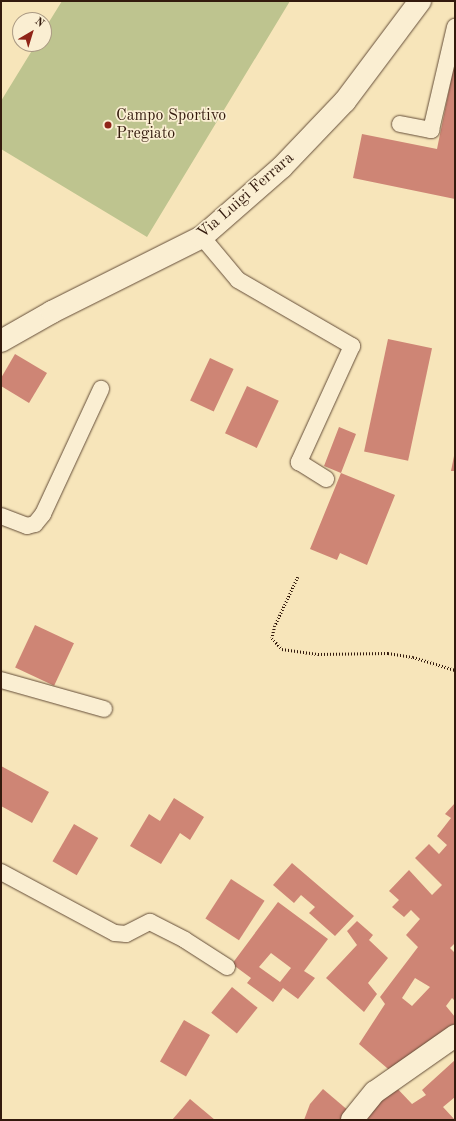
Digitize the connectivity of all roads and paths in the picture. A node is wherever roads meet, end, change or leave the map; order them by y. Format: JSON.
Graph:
{"nodes":[{"id":1,"x":420,"y":1,"type":"edge"},
{"id":2,"x":455,"y":27,"type":"edge"},
{"id":3,"x":400,"y":124,"type":"dead end"},
{"id":4,"x":202,"y":237,"type":"junction"},
{"id":5,"x":1,"y":341,"type":"edge"},
{"id":6,"x":101,"y":389,"type":"dead end"},
{"id":7,"x":326,"y":479,"type":"dead end"},
{"id":8,"x":1,"y":516,"type":"edge"},
{"id":9,"x":298,"y":577,"type":"dead end"},
{"id":10,"x":455,"y":670,"type":"edge"},
{"id":11,"x":1,"y":680,"type":"edge"},
{"id":12,"x":104,"y":709,"type":"dead end"},
{"id":13,"x":1,"y":872,"type":"edge"},
{"id":14,"x":227,"y":967,"type":"dead end"},
{"id":15,"x":455,"y":1036,"type":"edge"},
{"id":16,"x":352,"y":1120,"type":"edge"}],
"edges":[{"from":1,"to":4,"type":"street","name":"Via Luigi Ferrara"},
{"from":2,"to":3,"type":"street"},
{"from":4,"to":5,"type":"street","name":"Via Luigi Ferrara"},
{"from":4,"to":7,"type":"street"},
{"from":6,"to":8,"type":"street"},
{"from":9,"to":10,"type":"path"},
{"from":11,"to":12,"type":"street"},
{"from":13,"to":14,"type":"street"},
{"from":15,"to":16,"type":"street"}]}
